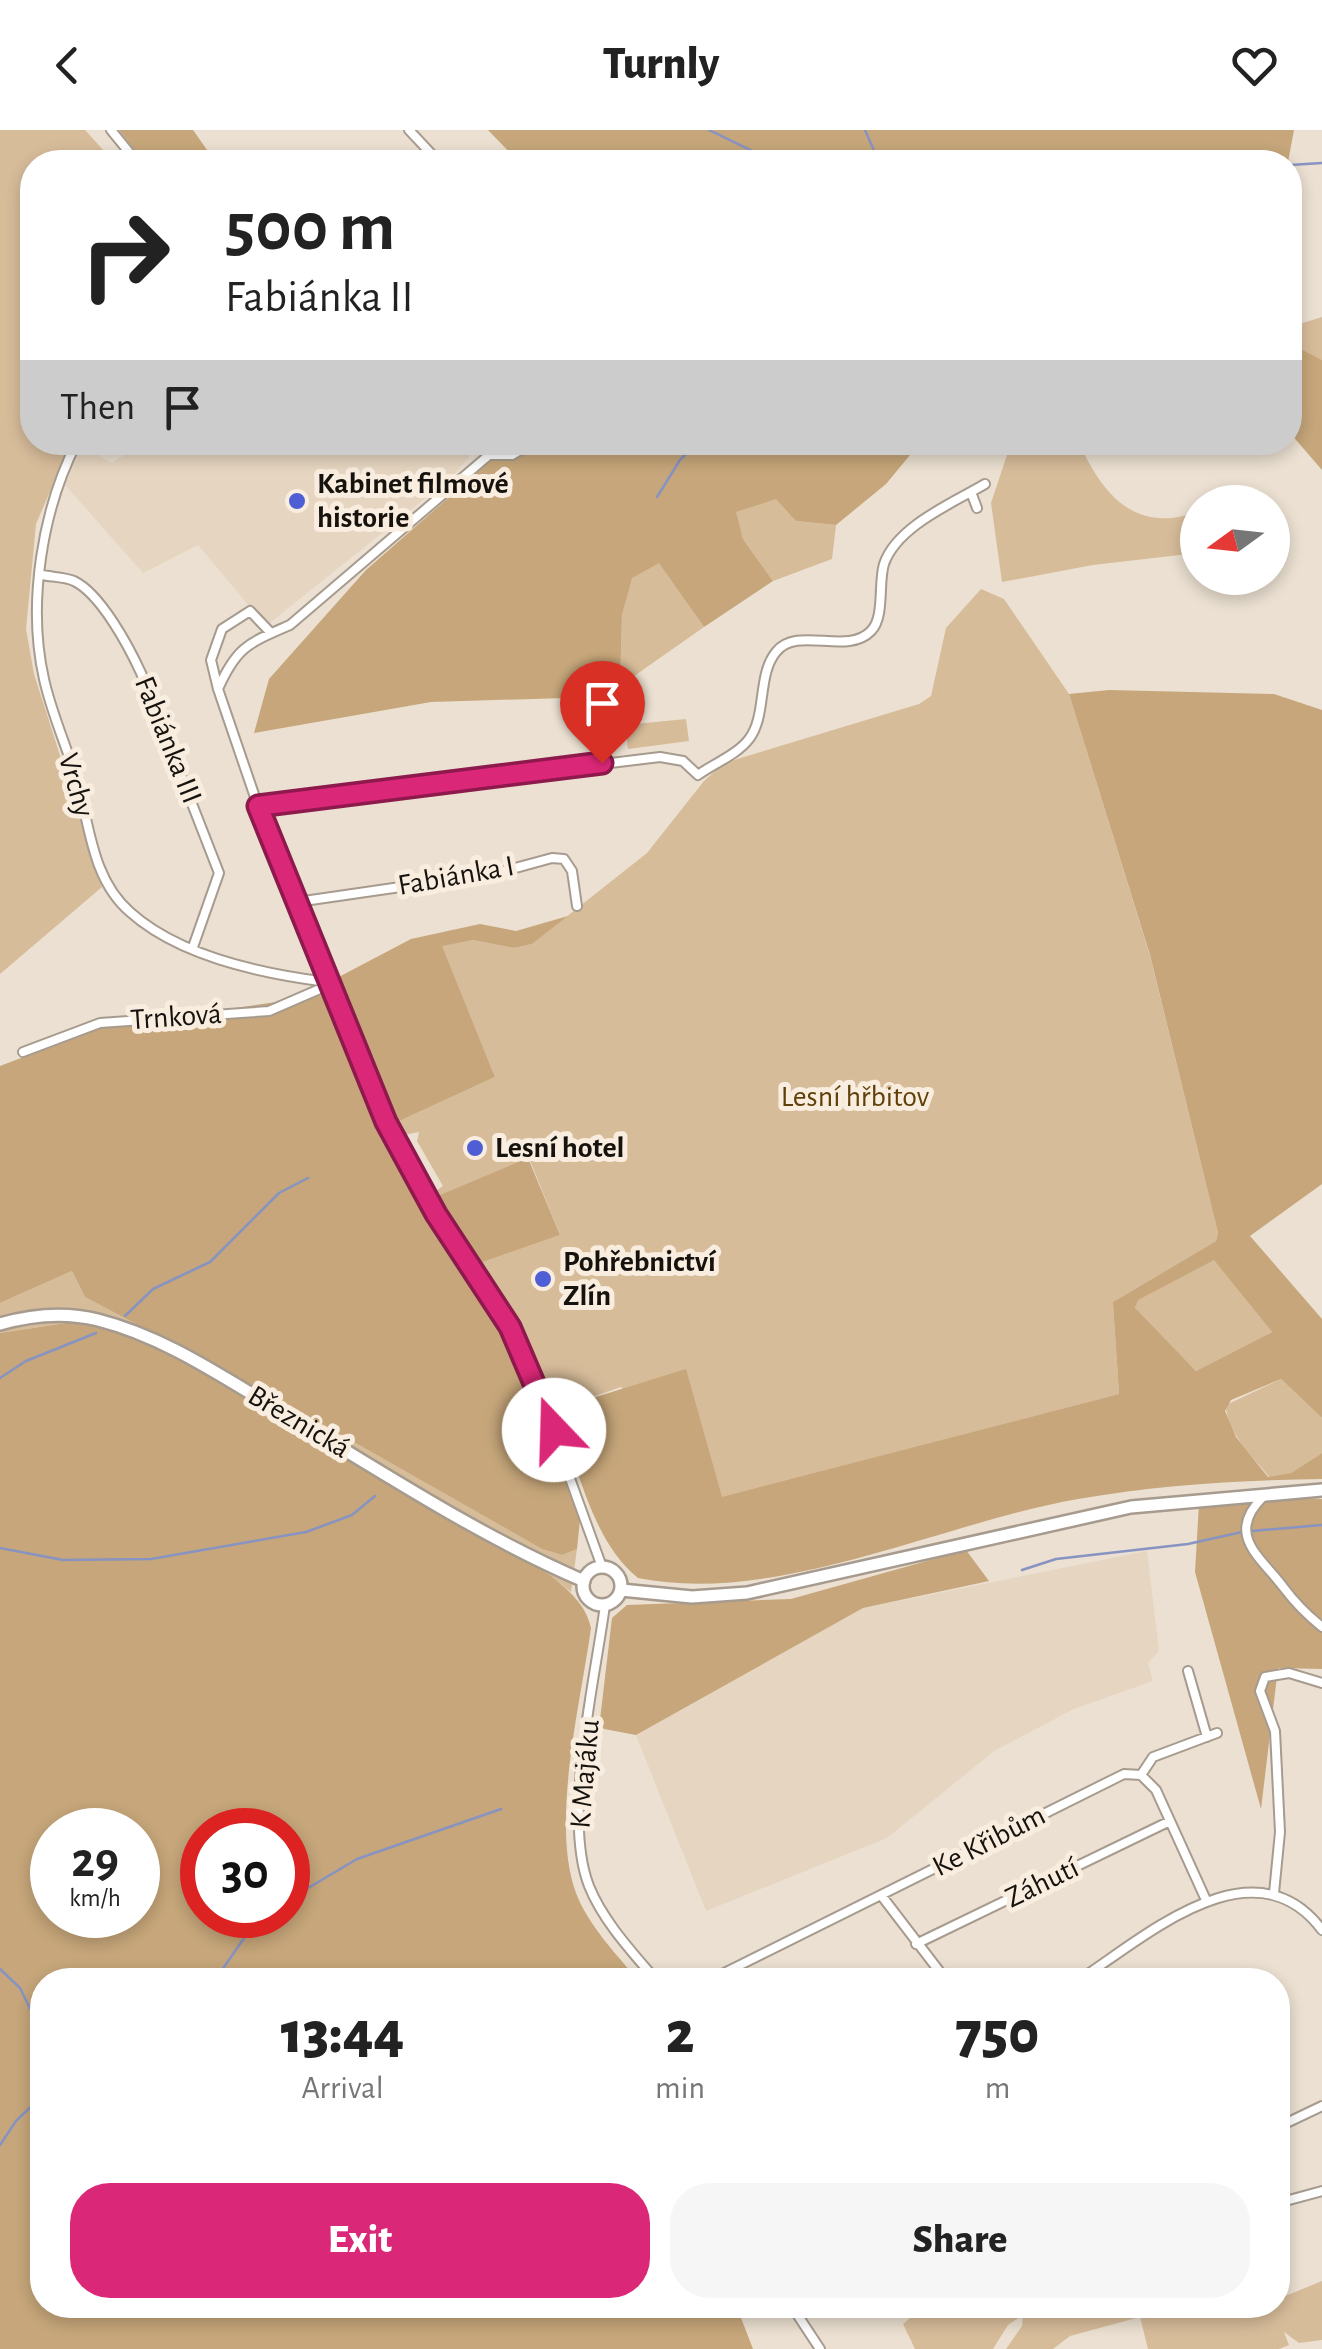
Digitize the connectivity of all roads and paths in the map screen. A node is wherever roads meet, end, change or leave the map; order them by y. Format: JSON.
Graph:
{"nodes":[{"id":1,"x":111,"y":130,"type":"edge"},
{"id":2,"x":409,"y":130,"type":"edge"},
{"id":3,"x":127,"y":150,"type":"edge"},
{"id":4,"x":428,"y":150,"type":"edge"},
{"id":5,"x":71,"y":455,"type":"edge"},
{"id":6,"x":489,"y":455,"type":"joint"},
{"id":7,"x":512,"y":455,"type":"edge"},
{"id":8,"x":985,"y":484,"type":"dead end"},
{"id":9,"x":971,"y":492,"type":"junction"},
{"id":10,"x":977,"y":508,"type":"dead end"},
{"id":11,"x":42,"y":575,"type":"junction"},
{"id":12,"x":272,"y":633,"type":"junction"},
{"id":13,"x":218,"y":689,"type":"junction"},
{"id":14,"x":258,"y":806,"type":"junction"},
{"id":15,"x":297,"y":902,"type":"junction"},
{"id":16,"x":577,"y":906,"type":"dead end"},
{"id":17,"x":193,"y":946,"type":"junction"},
{"id":18,"x":328,"y":984,"type":"junction"},
{"id":19,"x":23,"y":1052,"type":"dead end"},
{"id":20,"x":0,"y":1324,"type":"edge"},
{"id":21,"x":1322,"y":1490,"type":"edge"},
{"id":22,"x":1268,"y":1492,"type":"junction"},
{"id":23,"x":602,"y":1567,"type":"junction"},
{"id":24,"x":584,"y":1581,"type":"junction"},
{"id":25,"x":621,"y":1590,"type":"junction"},
{"id":26,"x":605,"y":1605,"type":"junction"},
{"id":27,"x":1322,"y":1627,"type":"edge"},
{"id":28,"x":1188,"y":1671,"type":"dead end"},
{"id":29,"x":1322,"y":1682,"type":"edge"},
{"id":30,"x":1217,"y":1734,"type":"dead end"},
{"id":31,"x":1207,"y":1736,"type":"junction"},
{"id":32,"x":1141,"y":1774,"type":"junction"},
{"id":33,"x":1168,"y":1822,"type":"junction"},
{"id":34,"x":1274,"y":1893,"type":"junction"},
{"id":35,"x":882,"y":1895,"type":"junction"},
{"id":36,"x":1206,"y":1900,"type":"junction"},
{"id":37,"x":1322,"y":1930,"type":"edge"},
{"id":38,"x":916,"y":1944,"type":"junction"},
{"id":39,"x":646,"y":1968,"type":"edge"},
{"id":40,"x":734,"y":1968,"type":"edge"},
{"id":41,"x":936,"y":1968,"type":"edge"},
{"id":42,"x":1098,"y":1968,"type":"edge"},
{"id":43,"x":1322,"y":2106,"type":"edge"},
{"id":44,"x":1290,"y":2121,"type":"edge"},
{"id":45,"x":1322,"y":2191,"type":"edge"},
{"id":46,"x":1290,"y":2200,"type":"edge"},
{"id":47,"x":800,"y":2318,"type":"edge"},
{"id":48,"x":820,"y":2349,"type":"edge"}],
"edges":[{"from":1,"to":3,"type":"street"},
{"from":2,"to":4,"type":"street"},
{"from":5,"to":11,"type":"street","name":"Vrchy"},
{"from":6,"to":7,"type":"street"},
{"from":6,"to":12,"type":"street"},
{"from":8,"to":9,"type":"street"},
{"from":9,"to":10,"type":"street"},
{"from":9,"to":14,"type":"street"},
{"from":11,"to":17,"type":"street","name":"Vrchy"},
{"from":11,"to":17,"type":"street","name":"Fabiánka III"},
{"from":12,"to":13,"type":"street"},
{"from":12,"to":13,"type":"street"},
{"from":13,"to":14,"type":"street"},
{"from":14,"to":15,"type":"street"},
{"from":15,"to":16,"type":"street","name":"Fabiánka I"},
{"from":15,"to":18,"type":"street"},
{"from":17,"to":18,"type":"street","name":"Vrchy"},
{"from":18,"to":19,"type":"street","name":"Trnková"},
{"from":18,"to":23,"type":"street"},
{"from":20,"to":24,"type":"main road","name":"Březnická"},
{"from":21,"to":22,"type":"main road"},
{"from":22,"to":25,"type":"main road"},
{"from":22,"to":27,"type":"street"},
{"from":23,"to":24,"type":"main road"},
{"from":23,"to":25,"type":"main road"},
{"from":24,"to":26,"type":"main road","name":"Březnická"},
{"from":25,"to":26,"type":"main road"},
{"from":26,"to":39,"type":"street","name":"K Majáku"},
{"from":28,"to":31,"type":"street"},
{"from":29,"to":34,"type":"street"},
{"from":30,"to":31,"type":"street","name":"Ke Křibům"},
{"from":31,"to":32,"type":"street","name":"Ke Křibům"},
{"from":32,"to":33,"type":"street"},
{"from":32,"to":35,"type":"street","name":"Ke Křibům"},
{"from":33,"to":36,"type":"street"},
{"from":33,"to":38,"type":"street","name":"Záhutí"},
{"from":34,"to":36,"type":"street"},
{"from":34,"to":37,"type":"street"},
{"from":35,"to":38,"type":"street"},
{"from":35,"to":40,"type":"street","name":"Ke Křibům"},
{"from":36,"to":42,"type":"street"},
{"from":38,"to":41,"type":"street"},
{"from":43,"to":44,"type":"street"},
{"from":45,"to":46,"type":"street"},
{"from":47,"to":48,"type":"street"}]}
